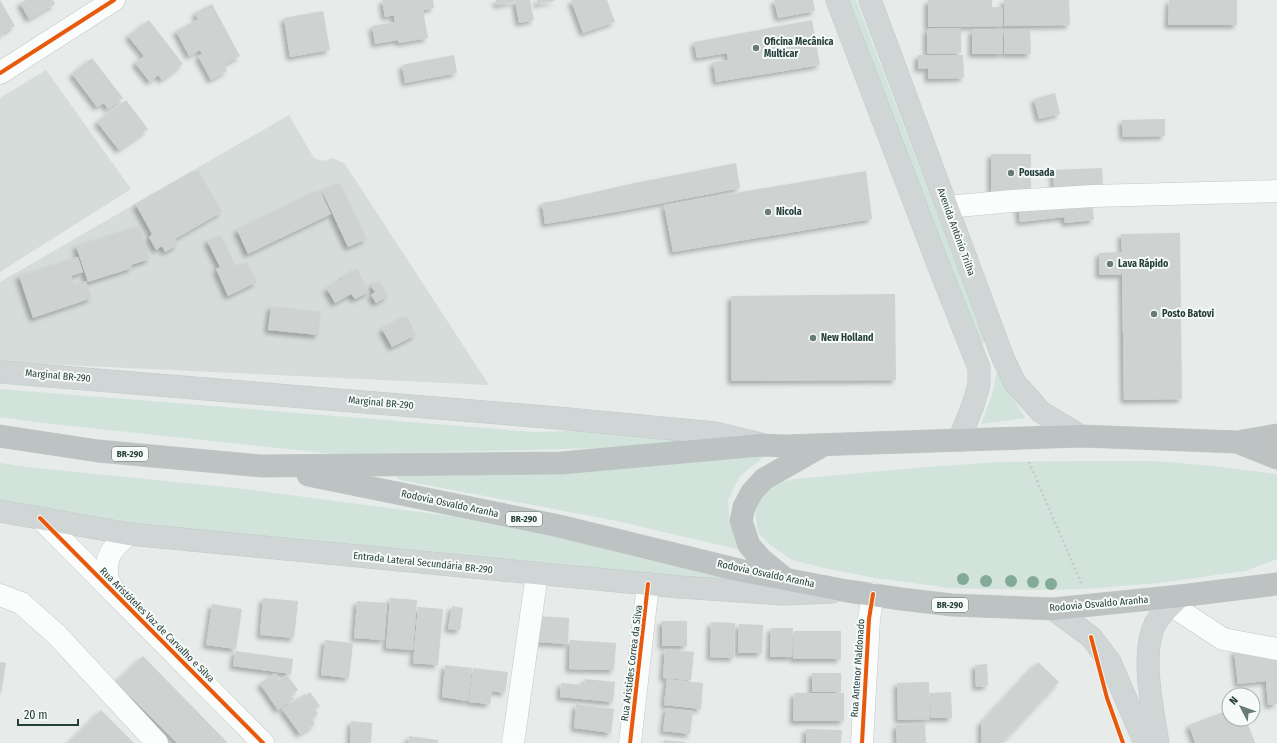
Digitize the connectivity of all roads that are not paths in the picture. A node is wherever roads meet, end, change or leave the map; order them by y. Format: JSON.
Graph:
{"nodes":[{"id":1,"x":114,"y":0,"type":"edge"},
{"id":2,"x":837,"y":0,"type":"edge"},
{"id":3,"x":870,"y":0,"type":"edge"},
{"id":4,"x":0,"y":73,"type":"edge"},
{"id":5,"x":1277,"y":191,"type":"edge"},
{"id":6,"x":947,"y":207,"type":"junction"},
{"id":7,"x":1003,"y":358,"type":"junction"},
{"id":8,"x":979,"y":368,"type":"junction"},
{"id":9,"x":0,"y":372,"type":"edge"},
{"id":10,"x":1277,"y":435,"type":"edge"},
{"id":11,"x":0,"y":436,"type":"edge"},
{"id":12,"x":1081,"y":436,"type":"junction"},
{"id":13,"x":959,"y":440,"type":"junction"},
{"id":14,"x":1237,"y":442,"type":"junction"},
{"id":15,"x":826,"y":444,"type":"junction"},
{"id":16,"x":761,"y":445,"type":"junction"},
{"id":17,"x":1277,"y":458,"type":"edge"},
{"id":18,"x":262,"y":466,"type":"junction"},
{"id":19,"x":0,"y":511,"type":"edge"},
{"id":20,"x":40,"y":518,"type":"junction"},
{"id":21,"x":129,"y":534,"type":"junction"},
{"id":22,"x":537,"y":574,"type":"junction"},
{"id":23,"x":786,"y":579,"type":"junction"},
{"id":24,"x":648,"y":584,"type":"junction"},
{"id":25,"x":1277,"y":584,"type":"edge"},
{"id":26,"x":847,"y":591,"type":"junction"},
{"id":27,"x":114,"y":592,"type":"junction"},
{"id":28,"x":873,"y":594,"type":"junction"},
{"id":29,"x":0,"y":595,"type":"edge"},
{"id":30,"x":1176,"y":601,"type":"junction"},
{"id":31,"x":1053,"y":609,"type":"junction"},
{"id":32,"x":1277,"y":649,"type":"edge"},
{"id":33,"x":157,"y":743,"type":"edge"},
{"id":34,"x":263,"y":743,"type":"edge"},
{"id":35,"x":513,"y":743,"type":"edge"},
{"id":36,"x":630,"y":743,"type":"edge"},
{"id":37,"x":862,"y":743,"type":"edge"},
{"id":38,"x":1145,"y":743,"type":"edge"},
{"id":39,"x":1158,"y":743,"type":"edge"}],
"edges":[{"from":1,"to":4,"type":"street"},
{"from":2,"to":8,"type":"main road"},
{"from":3,"to":6,"type":"main road","name":"Avenida Antônio Trilha"},
{"from":5,"to":6,"type":"street"},
{"from":6,"to":7,"type":"main road","name":"Avenida Antônio Trilha"},
{"from":7,"to":8,"type":"main road"},
{"from":7,"to":12,"type":"main road","name":"Avenida Antônio Trilha"},
{"from":8,"to":13,"type":"main road"},
{"from":9,"to":16,"type":"main road","name":"Marginal BR-290"},
{"from":10,"to":14,"type":"highway","name":"Rodovia Osvaldo Aranha","number":"BR-290"},
{"from":11,"to":18,"type":"highway","name":"Rodovia Osvaldo Aranha","number":"BR-290"},
{"from":12,"to":13,"type":"highway","name":"Rodovia Osvaldo Aranha","number":"BR-290"},
{"from":12,"to":14,"type":"highway","name":"Rodovia Osvaldo Aranha","number":"BR-290"},
{"from":13,"to":15,"type":"highway","name":"Rodovia Osvaldo Aranha","number":"BR-290"},
{"from":14,"to":17,"type":"highway","number":"BR-290"},
{"from":15,"to":16,"type":"highway","name":"Rodovia Osvaldo Aranha","number":"BR-290"},
{"from":15,"to":23,"type":"highway","number":"BR-290"},
{"from":16,"to":18,"type":"highway","name":"Rodovia Osvaldo Aranha","number":"BR-290"},
{"from":18,"to":23,"type":"highway","name":"Rodovia Osvaldo Aranha","number":"BR-290"},
{"from":19,"to":20,"type":"main road","name":"Entrada Lateral Secundária BR-290"},
{"from":20,"to":21,"type":"main road","name":"Entrada Lateral Secundária BR-290"},
{"from":20,"to":27,"type":"street","name":"Rua Aristóteles Vaz de Carvalho e Silva"},
{"from":21,"to":22,"type":"main road","name":"Entrada Lateral Secundária BR-290"},
{"from":21,"to":27,"type":"street"},
{"from":22,"to":24,"type":"main road","name":"Entrada Lateral Secundária BR-290"},
{"from":22,"to":35,"type":"street"},
{"from":23,"to":26,"type":"highway","name":"Rodovia Osvaldo Aranha","number":"BR-290"},
{"from":24,"to":26,"type":"main road","name":"Entrada Lateral Secundária BR-290"},
{"from":24,"to":36,"type":"street","name":"Rua Aristides Correa da Silva"},
{"from":25,"to":30,"type":"highway","name":"Rodovia Osvaldo Aranha","number":"BR-290"},
{"from":26,"to":28,"type":"highway","name":"Rodovia Osvaldo Aranha","number":"BR-290"},
{"from":27,"to":34,"type":"street","name":"Rua Aristóteles Vaz de Carvalho e Silva"},
{"from":28,"to":31,"type":"highway","name":"Rodovia Osvaldo Aranha","number":"BR-290"},
{"from":28,"to":37,"type":"street","name":"Rua Antenor Maldonado"},
{"from":29,"to":33,"type":"street"},
{"from":30,"to":31,"type":"highway","name":"Rodovia Osvaldo Aranha","number":"BR-290"},
{"from":30,"to":32,"type":"street"},
{"from":30,"to":39,"type":"main road"},
{"from":31,"to":38,"type":"main road"}]}
